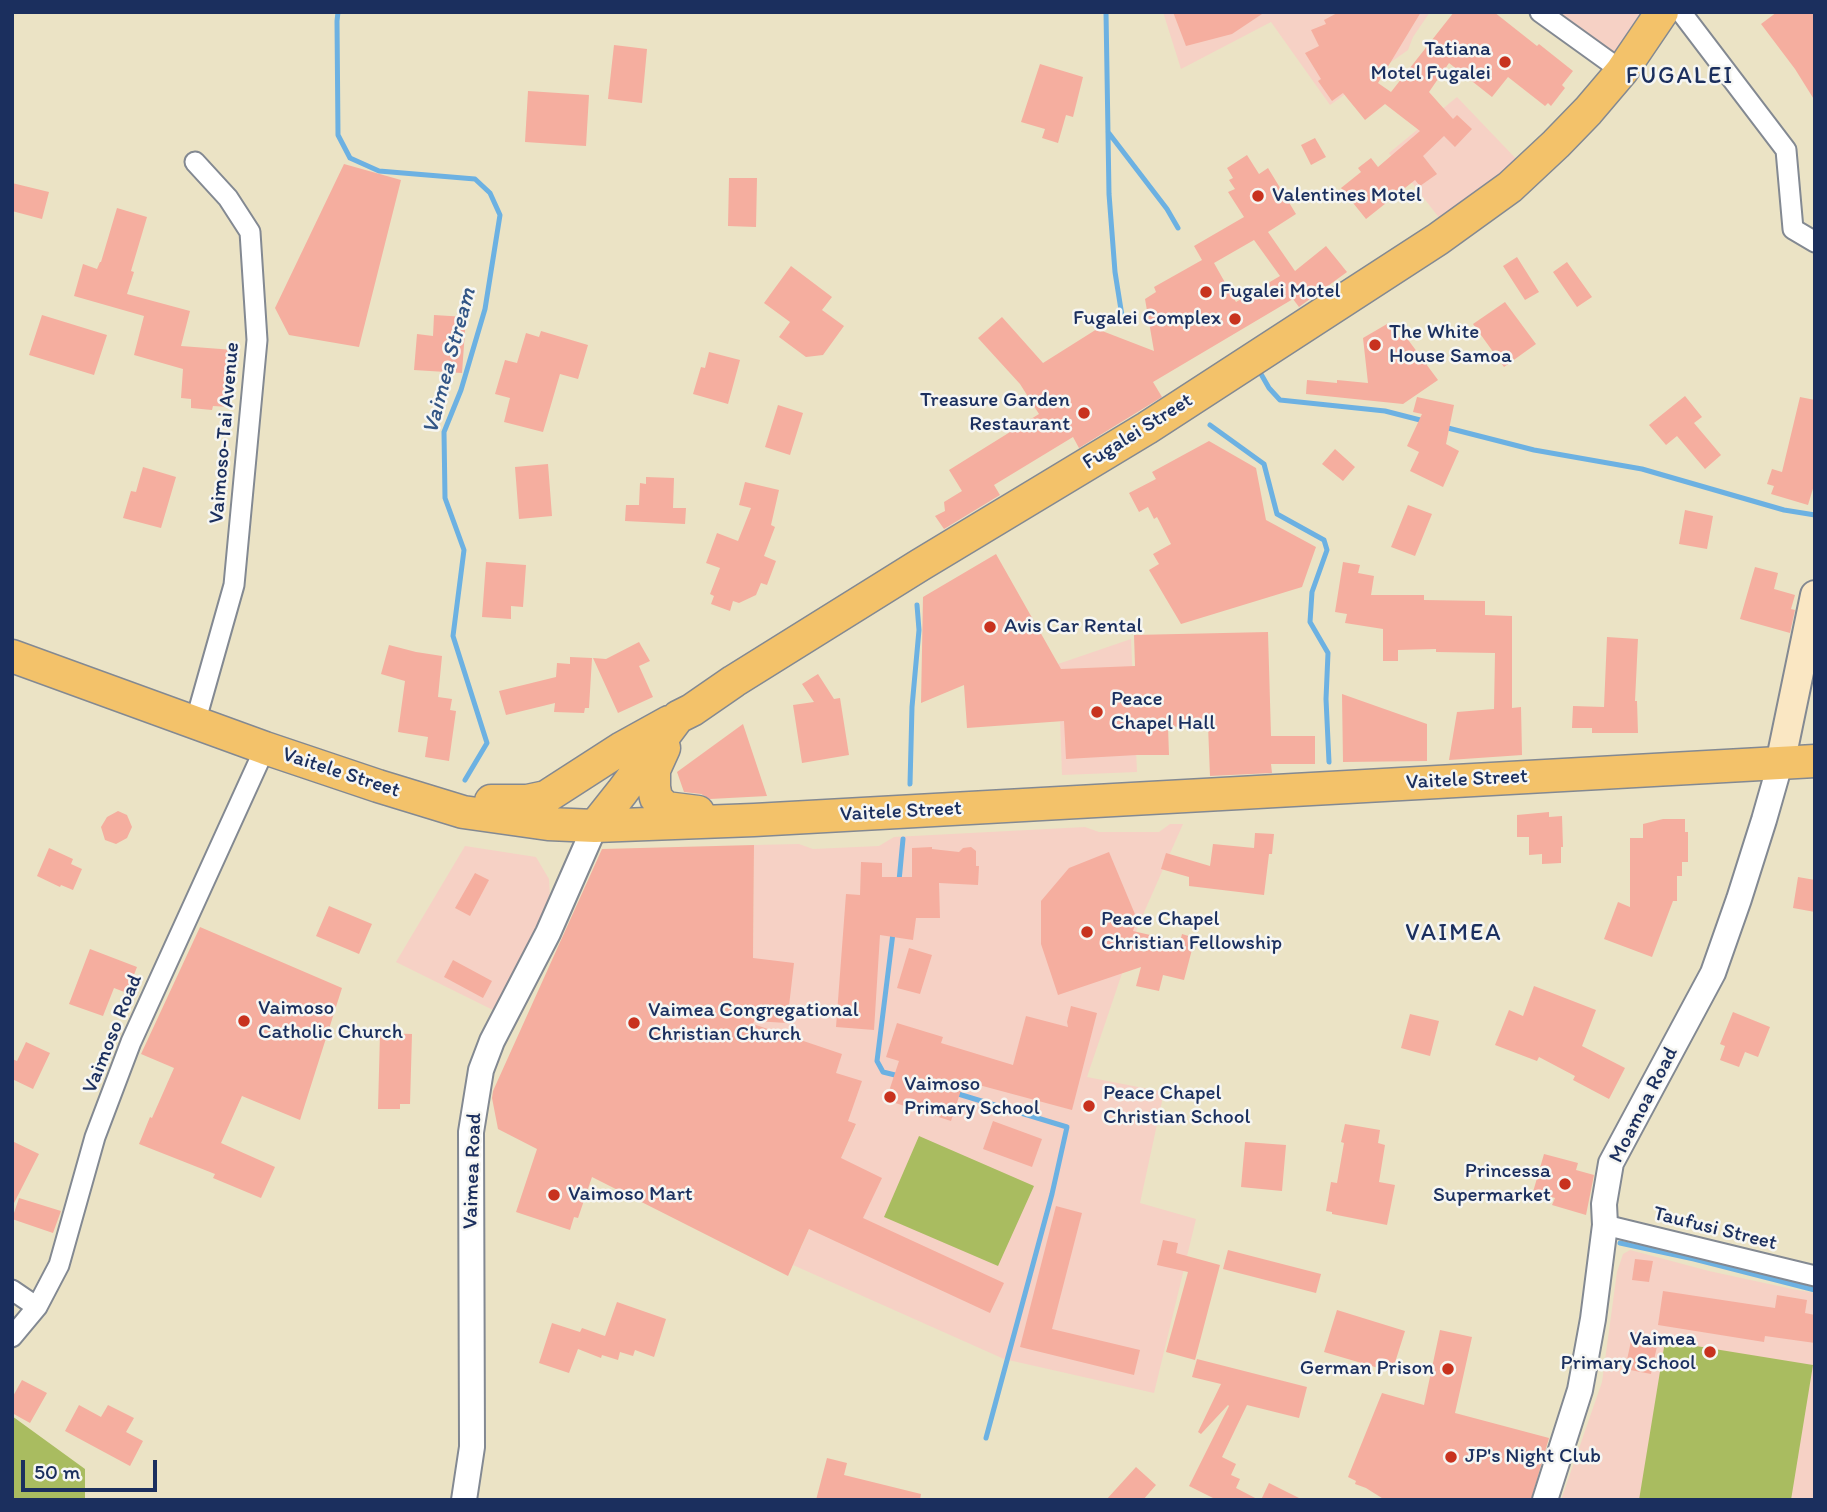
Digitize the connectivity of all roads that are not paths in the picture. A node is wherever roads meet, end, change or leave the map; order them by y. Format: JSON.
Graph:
{"nodes":[{"id":1,"x":1540,"y":12,"type":"edge"},
{"id":2,"x":1662,"y":12,"type":"edge"},
{"id":3,"x":1681,"y":12,"type":"edge"},
{"id":4,"x":1622,"y":71,"type":"junction"},
{"id":5,"x":195,"y":162,"type":"dead end"},
{"id":6,"x":1815,"y":242,"type":"edge"},
{"id":7,"x":1815,"y":595,"type":"edge"},
{"id":8,"x":12,"y":656,"type":"edge"},
{"id":9,"x":678,"y":717,"type":"junction"},
{"id":10,"x":195,"y":723,"type":"junction"},
{"id":11,"x":265,"y":748,"type":"junction"},
{"id":12,"x":1815,"y":761,"type":"edge"},
{"id":13,"x":1780,"y":764,"type":"junction"},
{"id":14,"x":378,"y":786,"type":"junction"},
{"id":15,"x":754,"y":820,"type":"junction"},
{"id":16,"x":595,"y":826,"type":"junction"},
{"id":17,"x":1605,"y":1225,"type":"junction"},
{"id":18,"x":1815,"y":1276,"type":"edge"},
{"id":19,"x":12,"y":1290,"type":"edge"},
{"id":20,"x":37,"y":1307,"type":"junction"},
{"id":21,"x":12,"y":1337,"type":"edge"},
{"id":22,"x":464,"y":1500,"type":"edge"},
{"id":23,"x":1545,"y":1500,"type":"edge"}],
"edges":[{"from":1,"to":4,"type":"street"},
{"from":2,"to":4,"type":"main road","name":"Fugalei Street"},
{"from":3,"to":6,"type":"street"},
{"from":4,"to":9,"type":"main road","name":"Fugalei Street"},
{"from":5,"to":10,"type":"street","name":"Vaimoso-Tai Avenue"},
{"from":7,"to":13,"type":"main road"},
{"from":8,"to":10,"type":"main road","name":"Vaitele Street"},
{"from":9,"to":14,"type":"main road"},
{"from":9,"to":15,"type":"main road"},
{"from":9,"to":16,"type":"main road","name":"Fugalei Street"},
{"from":10,"to":11,"type":"main road","name":"Vaitele Street"},
{"from":11,"to":14,"type":"main road","name":"Vaitele Street"},
{"from":11,"to":20,"type":"street","name":"Vaimoso Road"},
{"from":12,"to":13,"type":"main road","name":"Vaitele Street"},
{"from":13,"to":15,"type":"main road","name":"Vaitele Street"},
{"from":13,"to":17,"type":"street","name":"Moamoa Road"},
{"from":14,"to":16,"type":"main road","name":"Vaitele Street"},
{"from":15,"to":16,"type":"main road","name":"Vaitele Street"},
{"from":16,"to":22,"type":"street","name":"Vaimea Road"},
{"from":17,"to":18,"type":"street","name":"Taufusi Street"},
{"from":17,"to":23,"type":"street","name":"Moamoa Road"},
{"from":19,"to":20,"type":"street"},
{"from":20,"to":21,"type":"street","name":"Vaimoso Road"}]}
